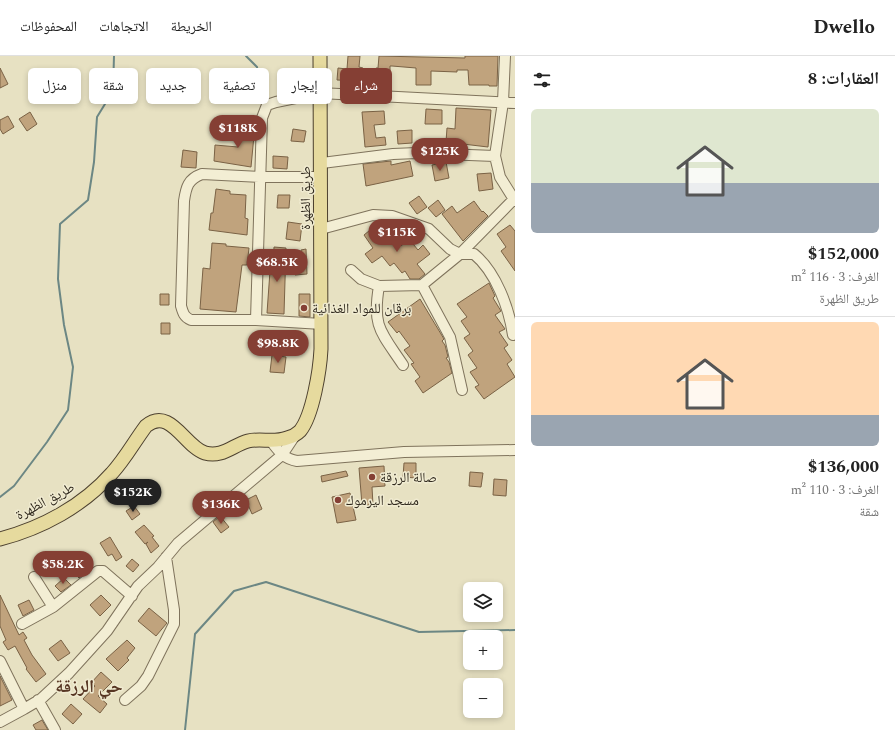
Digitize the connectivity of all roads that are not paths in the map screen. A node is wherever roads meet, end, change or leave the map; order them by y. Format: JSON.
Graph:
{"nodes":[{"id":1,"x":320,"y":56,"type":"edge"},
{"id":2,"x":506,"y":56,"type":"edge"},
{"id":3,"x":320,"y":68,"type":"edge"},
{"id":4,"x":332,"y":94,"type":"edge"},
{"id":5,"x":277,"y":101,"type":"edge"},
{"id":6,"x":503,"y":102,"type":"junction"},
{"id":7,"x":515,"y":103,"type":"edge"},
{"id":8,"x":320,"y":104,"type":"edge"},
{"id":9,"x":495,"y":156,"type":"junction"},
{"id":10,"x":322,"y":163,"type":"junction"},
{"id":11,"x":259,"y":177,"type":"junction"},
{"id":12,"x":320,"y":177,"type":"junction"},
{"id":13,"x":514,"y":200,"type":"edge"},
{"id":14,"x":321,"y":229,"type":"junction"},
{"id":15,"x":460,"y":254,"type":"junction"},
{"id":16,"x":351,"y":270,"type":"dead end"},
{"id":17,"x":422,"y":285,"type":"junction"},
{"id":18,"x":379,"y":286,"type":"junction"},
{"id":19,"x":256,"y":320,"type":"junction"},
{"id":20,"x":322,"y":324,"type":"junction"},
{"id":21,"x":513,"y":335,"type":"dead end"},
{"id":22,"x":403,"y":365,"type":"dead end"},
{"id":23,"x":462,"y":390,"type":"dead end"},
{"id":24,"x":296,"y":434,"type":"junction"},
{"id":25,"x":270,"y":440,"type":"junction"},
{"id":26,"x":515,"y":450,"type":"edge"},
{"id":27,"x":282,"y":455,"type":"junction"},
{"id":28,"x":0,"y":539,"type":"edge"},
{"id":29,"x":166,"y":558,"type":"junction"},
{"id":30,"x":34,"y":577,"type":"dead end"},
{"id":31,"x":132,"y":596,"type":"junction"},
{"id":32,"x":53,"y":607,"type":"junction"},
{"id":33,"x":22,"y":624,"type":"dead end"},
{"id":34,"x":0,"y":661,"type":"edge"},
{"id":35,"x":38,"y":700,"type":"junction"},
{"id":36,"x":126,"y":700,"type":"dead end"},
{"id":37,"x":24,"y":709,"type":"junction"},
{"id":38,"x":0,"y":722,"type":"edge"},
{"id":39,"x":55,"y":730,"type":"edge"}],
"edges":[{"from":1,"to":3,"type":"main road","name":"طريق الظهرة"},
{"from":2,"to":6,"type":"street"},
{"from":4,"to":6,"type":"street"},
{"from":5,"to":11,"type":"street"},
{"from":6,"to":7,"type":"street"},
{"from":6,"to":9,"type":"street"},
{"from":8,"to":10,"type":"main road","name":"طريق الظهرة"},
{"from":9,"to":10,"type":"street"},
{"from":9,"to":13,"type":"street"},
{"from":10,"to":12,"type":"main road","name":"طريق الظهرة"},
{"from":11,"to":12,"type":"street"},
{"from":11,"to":19,"type":"street"},
{"from":11,"to":19,"type":"street"},
{"from":12,"to":14,"type":"main road","name":"طريق الظهرة"},
{"from":13,"to":15,"type":"street"},
{"from":14,"to":15,"type":"street"},
{"from":14,"to":20,"type":"main road","name":"طريق الظهرة"},
{"from":15,"to":17,"type":"street"},
{"from":15,"to":21,"type":"street"},
{"from":16,"to":18,"type":"street"},
{"from":17,"to":18,"type":"street"},
{"from":17,"to":23,"type":"street"},
{"from":18,"to":22,"type":"street"},
{"from":19,"to":20,"type":"street"},
{"from":20,"to":24,"type":"main road","name":"طريق الظهرة"},
{"from":24,"to":25,"type":"main road","name":"طريق الظهرة"},
{"from":24,"to":27,"type":"street"},
{"from":25,"to":27,"type":"street"},
{"from":25,"to":28,"type":"main road","name":"طريق الظهرة"},
{"from":26,"to":27,"type":"street"},
{"from":27,"to":29,"type":"street"},
{"from":29,"to":31,"type":"street"},
{"from":29,"to":36,"type":"street"},
{"from":30,"to":32,"type":"street"},
{"from":31,"to":32,"type":"street"},
{"from":31,"to":35,"type":"street"},
{"from":32,"to":33,"type":"street"},
{"from":34,"to":37,"type":"street"},
{"from":35,"to":37,"type":"street"},
{"from":35,"to":39,"type":"street"},
{"from":37,"to":38,"type":"street"}]}
